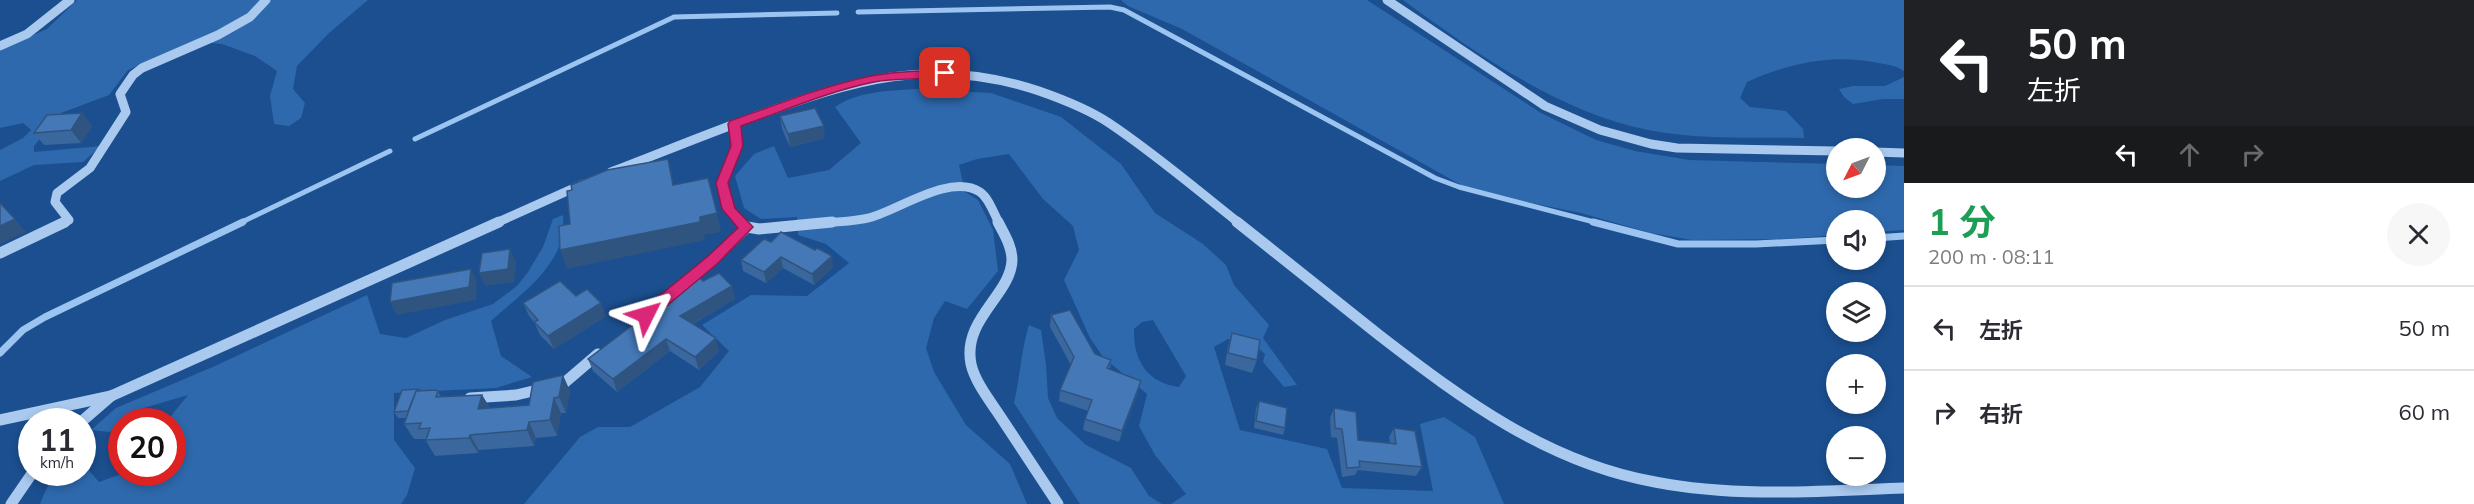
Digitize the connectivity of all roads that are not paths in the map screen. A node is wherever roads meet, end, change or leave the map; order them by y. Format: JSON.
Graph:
{"nodes":[{"id":1,"x":70,"y":0,"type":"edge"},
{"id":2,"x":266,"y":0,"type":"edge"},
{"id":3,"x":1386,"y":0,"type":"edge"},
{"id":4,"x":0,"y":46,"type":"edge"},
{"id":5,"x":734,"y":124,"type":"junction"},
{"id":6,"x":1826,"y":151,"type":"edge"},
{"id":7,"x":1886,"y":152,"type":"edge"},
{"id":8,"x":1904,"y":153,"type":"edge"},
{"id":9,"x":747,"y":227,"type":"junction"},
{"id":10,"x":0,"y":253,"type":"edge"},
{"id":11,"x":624,"y":333,"type":"edge"},
{"id":12,"x":607,"y":347,"type":"edge"},
{"id":13,"x":111,"y":396,"type":"junction"},
{"id":14,"x":459,"y":399,"type":"edge"},
{"id":15,"x":96,"y":409,"type":"edge"},
{"id":16,"x":0,"y":420,"type":"edge"},
{"id":17,"x":23,"y":486,"type":"edge"},
{"id":18,"x":1904,"y":488,"type":"edge"},
{"id":19,"x":11,"y":504,"type":"edge"},
{"id":20,"x":1058,"y":504,"type":"edge"}],
"edges":[{"from":1,"to":4,"type":"street"},
{"from":2,"to":10,"type":"street"},
{"from":3,"to":6,"type":"street"},
{"from":5,"to":9,"type":"street"},
{"from":5,"to":13,"type":"street"},
{"from":5,"to":18,"type":"street"},
{"from":7,"to":8,"type":"street"},
{"from":9,"to":11,"type":"street"},
{"from":9,"to":20,"type":"street"},
{"from":12,"to":14,"type":"street"},
{"from":13,"to":15,"type":"street"},
{"from":13,"to":16,"type":"street"},
{"from":17,"to":19,"type":"street"}]}
